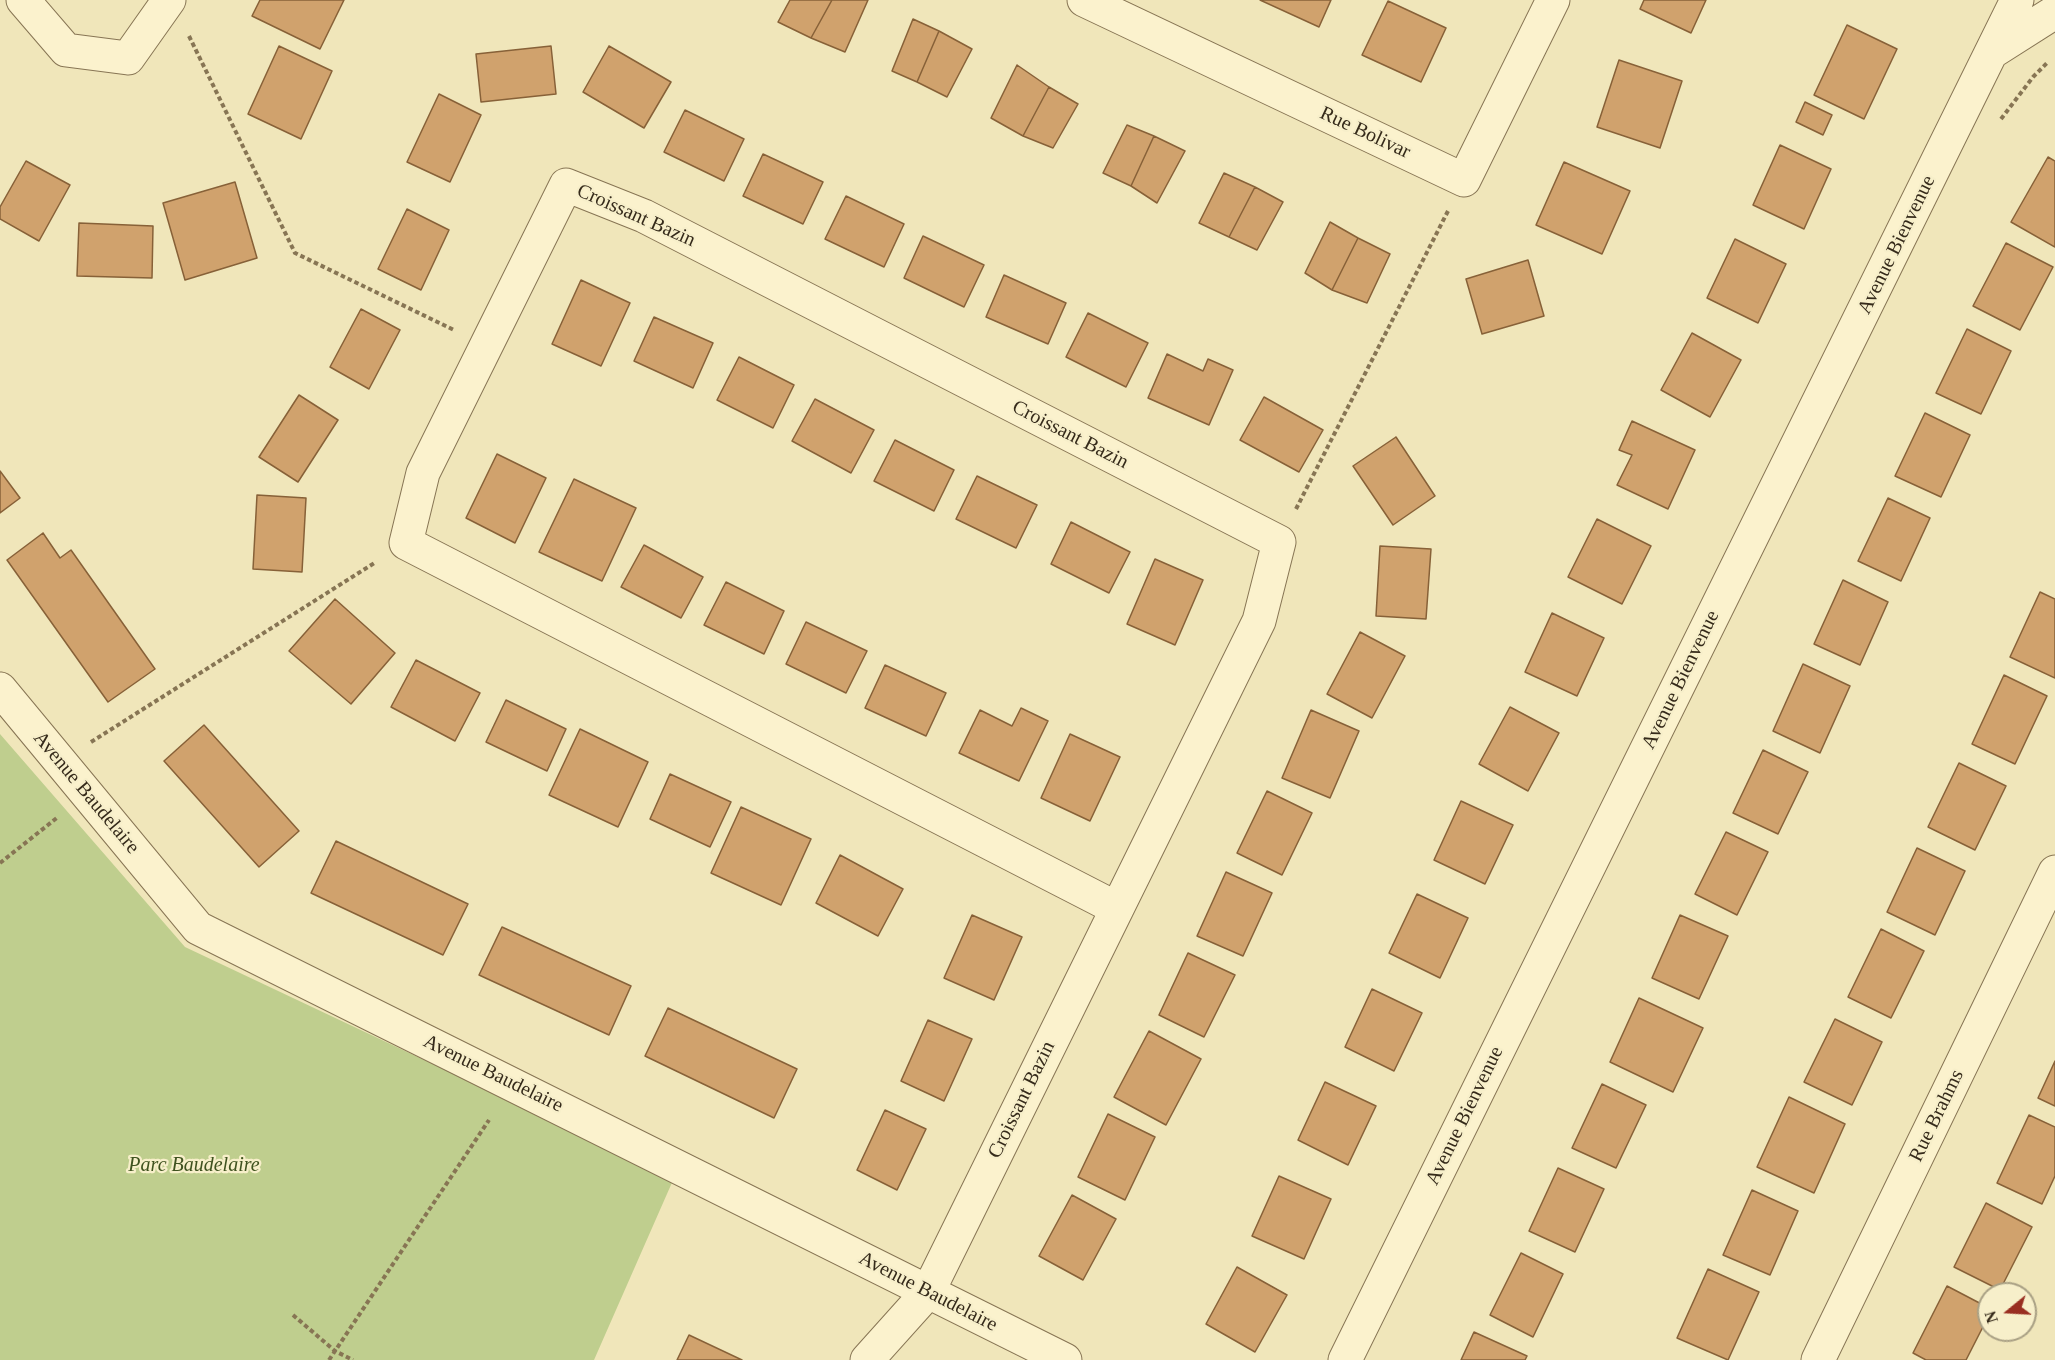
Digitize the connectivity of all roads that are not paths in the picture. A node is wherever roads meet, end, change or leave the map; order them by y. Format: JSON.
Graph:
{"nodes":[{"id":1,"x":23,"y":0,"type":"edge"},
{"id":2,"x":169,"y":0,"type":"edge"},
{"id":3,"x":1084,"y":0,"type":"edge"},
{"id":4,"x":1553,"y":0,"type":"edge"},
{"id":5,"x":2017,"y":0,"type":"edge"},
{"id":6,"x":2055,"y":12,"type":"edge"},
{"id":7,"x":1992,"y":52,"type":"junction"},
{"id":8,"x":0,"y":689,"type":"edge"},
{"id":9,"x":2055,"y":872,"type":"edge"},
{"id":10,"x":1116,"y":908,"type":"junction"},
{"id":11,"x":928,"y":1292,"type":"junction"},
{"id":12,"x":867,"y":1360,"type":"edge"},
{"id":13,"x":1065,"y":1360,"type":"edge"},
{"id":14,"x":1345,"y":1360,"type":"edge"},
{"id":15,"x":1818,"y":1360,"type":"edge"}],
"edges":[{"from":1,"to":2,"type":"street"},
{"from":3,"to":4,"type":"street","name":"Rue Bolivar"},
{"from":5,"to":7,"type":"street","name":"Avenue Bienvenue"},
{"from":6,"to":7,"type":"street"},
{"from":7,"to":14,"type":"street","name":"Avenue Bienvenue"},
{"from":8,"to":11,"type":"street","name":"Avenue Baudelaire"},
{"from":9,"to":15,"type":"street","name":"Rue Brahms"},
{"from":10,"to":10,"type":"street","name":"Croissant Bazin"},
{"from":10,"to":11,"type":"street","name":"Croissant Bazin"},
{"from":11,"to":12,"type":"street","name":"Croissant Bazin"},
{"from":11,"to":13,"type":"street","name":"Avenue Baudelaire"}]}
